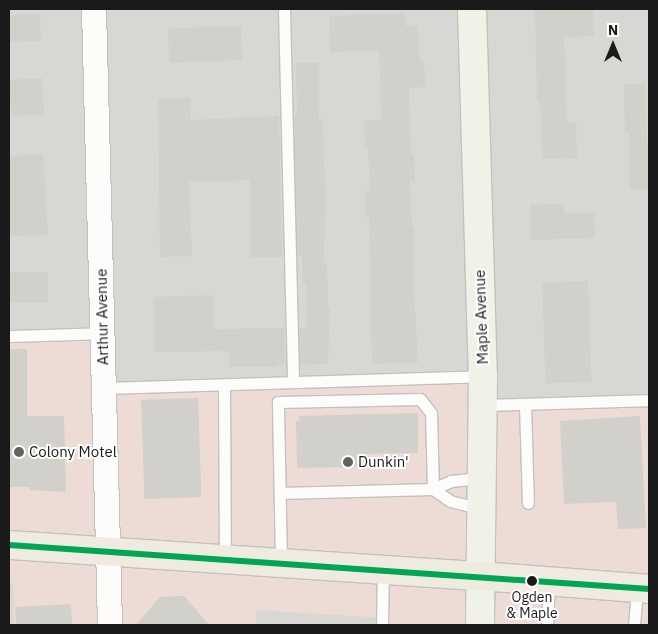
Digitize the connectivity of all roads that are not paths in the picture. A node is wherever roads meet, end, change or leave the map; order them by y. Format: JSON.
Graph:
{"nodes":[{"id":1,"x":94,"y":9,"type":"edge"},
{"id":2,"x":284,"y":9,"type":"edge"},
{"id":3,"x":472,"y":9,"type":"edge"},
{"id":4,"x":102,"y":333,"type":"junction"},
{"id":5,"x":9,"y":336,"type":"edge"},
{"id":6,"x":482,"y":376,"type":"junction"},
{"id":7,"x":293,"y":382,"type":"junction"},
{"id":8,"x":224,"y":385,"type":"junction"},
{"id":9,"x":103,"y":388,"type":"junction"},
{"id":10,"x":649,"y":400,"type":"edge"},
{"id":11,"x":525,"y":404,"type":"junction"},
{"id":12,"x":482,"y":405,"type":"junction"},
{"id":13,"x":482,"y":478,"type":"junction"},
{"id":14,"x":433,"y":489,"type":"junction"},
{"id":15,"x":280,"y":493,"type":"junction"},
{"id":16,"x":528,"y":503,"type":"dead end"},
{"id":17,"x":482,"y":509,"type":"junction"},
{"id":18,"x":9,"y":545,"type":"edge"},
{"id":19,"x":107,"y":552,"type":"junction"},
{"id":20,"x":225,"y":559,"type":"junction"},
{"id":21,"x":281,"y":563,"type":"junction"},
{"id":22,"x":383,"y":570,"type":"junction"},
{"id":23,"x":481,"y":576,"type":"junction"},
{"id":24,"x":549,"y":582,"type":"junction"},
{"id":25,"x":643,"y":589,"type":"edge"},
{"id":26,"x":110,"y":625,"type":"edge"},
{"id":27,"x":382,"y":625,"type":"edge"},
{"id":28,"x":480,"y":625,"type":"edge"},
{"id":29,"x":547,"y":625,"type":"edge"},
{"id":30,"x":634,"y":625,"type":"edge"}],
"edges":[{"from":1,"to":4,"type":"street","name":"Arthur Avenue"},
{"from":2,"to":7,"type":"lane"},
{"from":3,"to":6,"type":"street","name":"Maple Avenue"},
{"from":4,"to":5,"type":"lane"},
{"from":4,"to":9,"type":"street","name":"Arthur Avenue"},
{"from":6,"to":7,"type":"lane"},
{"from":6,"to":12,"type":"street","name":"Maple Avenue"},
{"from":7,"to":8,"type":"lane"},
{"from":8,"to":9,"type":"lane"},
{"from":8,"to":20,"type":"lane"},
{"from":9,"to":19,"type":"street","name":"Arthur Avenue"},
{"from":10,"to":11,"type":"lane"},
{"from":11,"to":12,"type":"lane"},
{"from":11,"to":16,"type":"lane"},
{"from":12,"to":13,"type":"street","name":"Maple Avenue"},
{"from":13,"to":14,"type":"lane"},
{"from":13,"to":17,"type":"street","name":"Maple Avenue"},
{"from":14,"to":15,"type":"lane"},
{"from":14,"to":15,"type":"lane"},
{"from":14,"to":17,"type":"lane"},
{"from":15,"to":21,"type":"lane"},
{"from":17,"to":23,"type":"street","name":"Maple Avenue"},
{"from":18,"to":19,"type":"main road"},
{"from":19,"to":20,"type":"main road"},
{"from":19,"to":26,"type":"street","name":"Arthur Avenue"},
{"from":20,"to":21,"type":"main road"},
{"from":21,"to":22,"type":"main road"},
{"from":22,"to":23,"type":"main road"},
{"from":22,"to":27,"type":"lane"},
{"from":23,"to":24,"type":"main road"},
{"from":23,"to":28,"type":"street","name":"Maple Avenue"},
{"from":24,"to":25,"type":"main road"},
{"from":24,"to":29,"type":"lane"},
{"from":25,"to":30,"type":"lane"}]}
